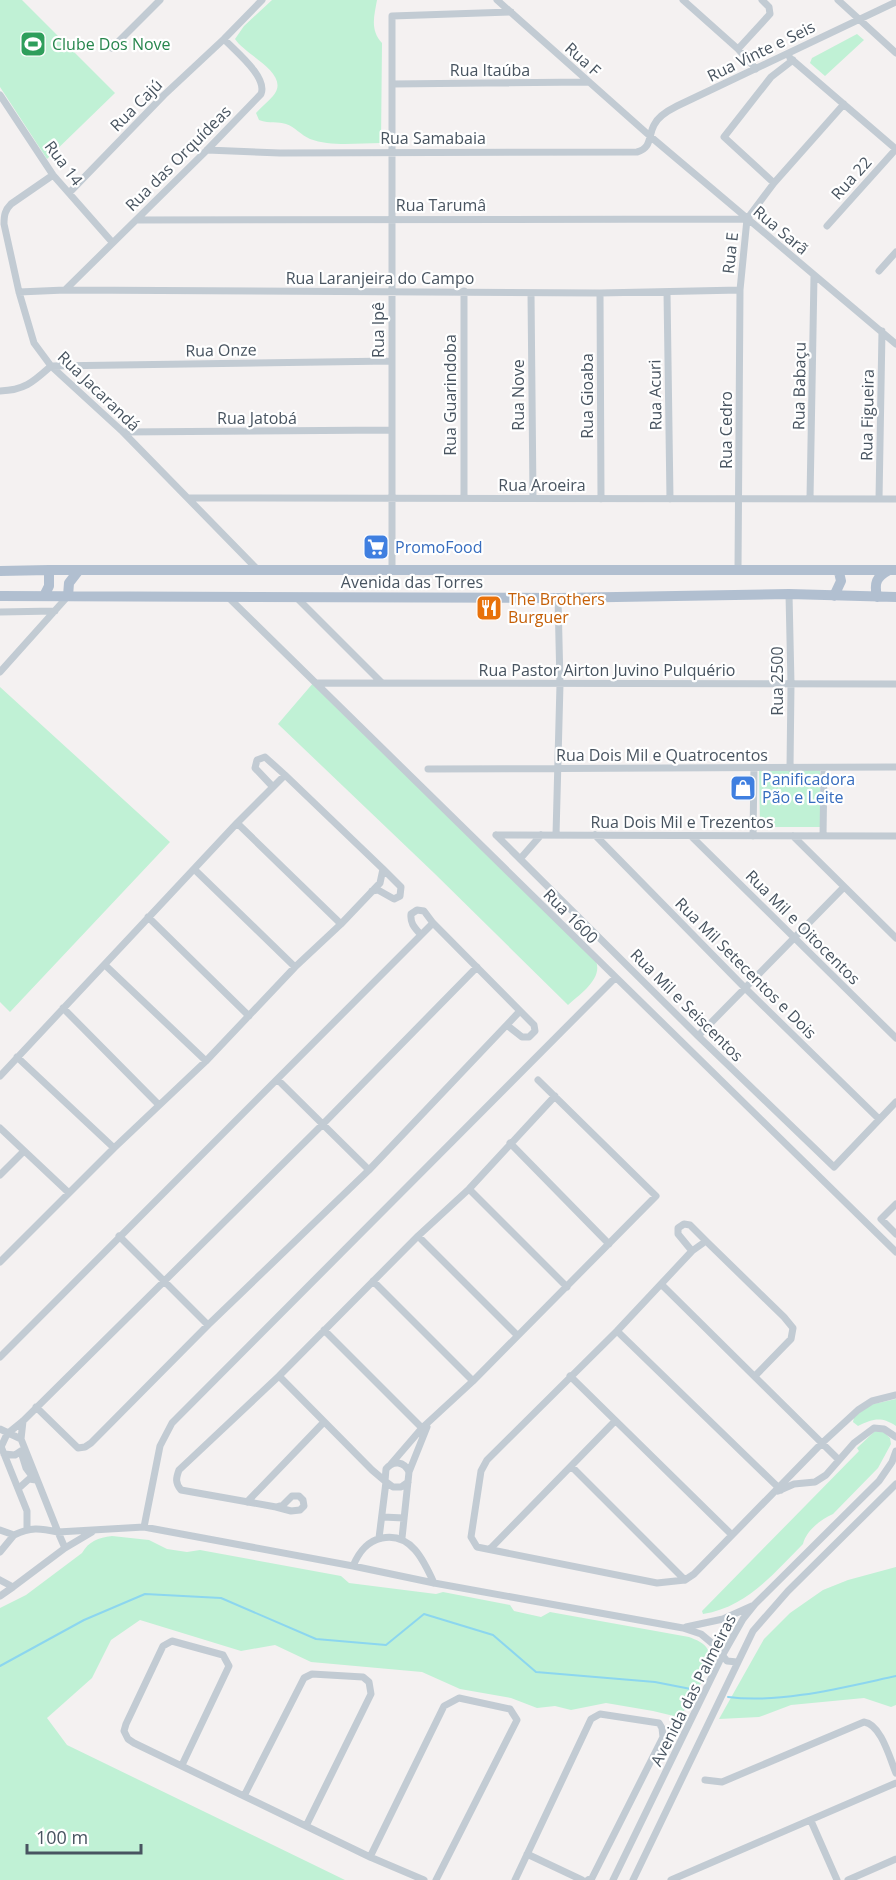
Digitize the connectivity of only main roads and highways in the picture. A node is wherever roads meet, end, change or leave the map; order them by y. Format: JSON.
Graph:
{"nodes":[{"id":1,"x":49,"y":570,"type":"junction"},
{"id":2,"x":79,"y":570,"type":"junction"},
{"id":3,"x":835,"y":570,"type":"junction"},
{"id":4,"x":892,"y":570,"type":"edge"},
{"id":5,"x":0,"y":571,"type":"edge"},
{"id":6,"x":0,"y":596,"type":"edge"},
{"id":7,"x":44,"y":596,"type":"junction"},
{"id":8,"x":68,"y":596,"type":"junction"},
{"id":9,"x":834,"y":596,"type":"junction"},
{"id":10,"x":877,"y":597,"type":"junction"},
{"id":11,"x":896,"y":597,"type":"edge"}],
"edges":[{"from":1,"to":2,"type":"main road","name":"Avenida das Torres"},
{"from":1,"to":5,"type":"main road","name":"Avenida das Torres"},
{"from":1,"to":7,"type":"main road"},
{"from":2,"to":3,"type":"main road","name":"Avenida das Torres"},
{"from":2,"to":8,"type":"main road"},
{"from":3,"to":4,"type":"main road","name":"Avenida das Torres"},
{"from":3,"to":9,"type":"main road"},
{"from":4,"to":10,"type":"main road"},
{"from":6,"to":7,"type":"main road","name":"Avenida das Torres"},
{"from":7,"to":8,"type":"main road","name":"Avenida das Torres"},
{"from":8,"to":9,"type":"main road","name":"Avenida das Torres"},
{"from":9,"to":10,"type":"main road","name":"Avenida das Torres"},
{"from":10,"to":11,"type":"main road","name":"Avenida das Torres"}]}
